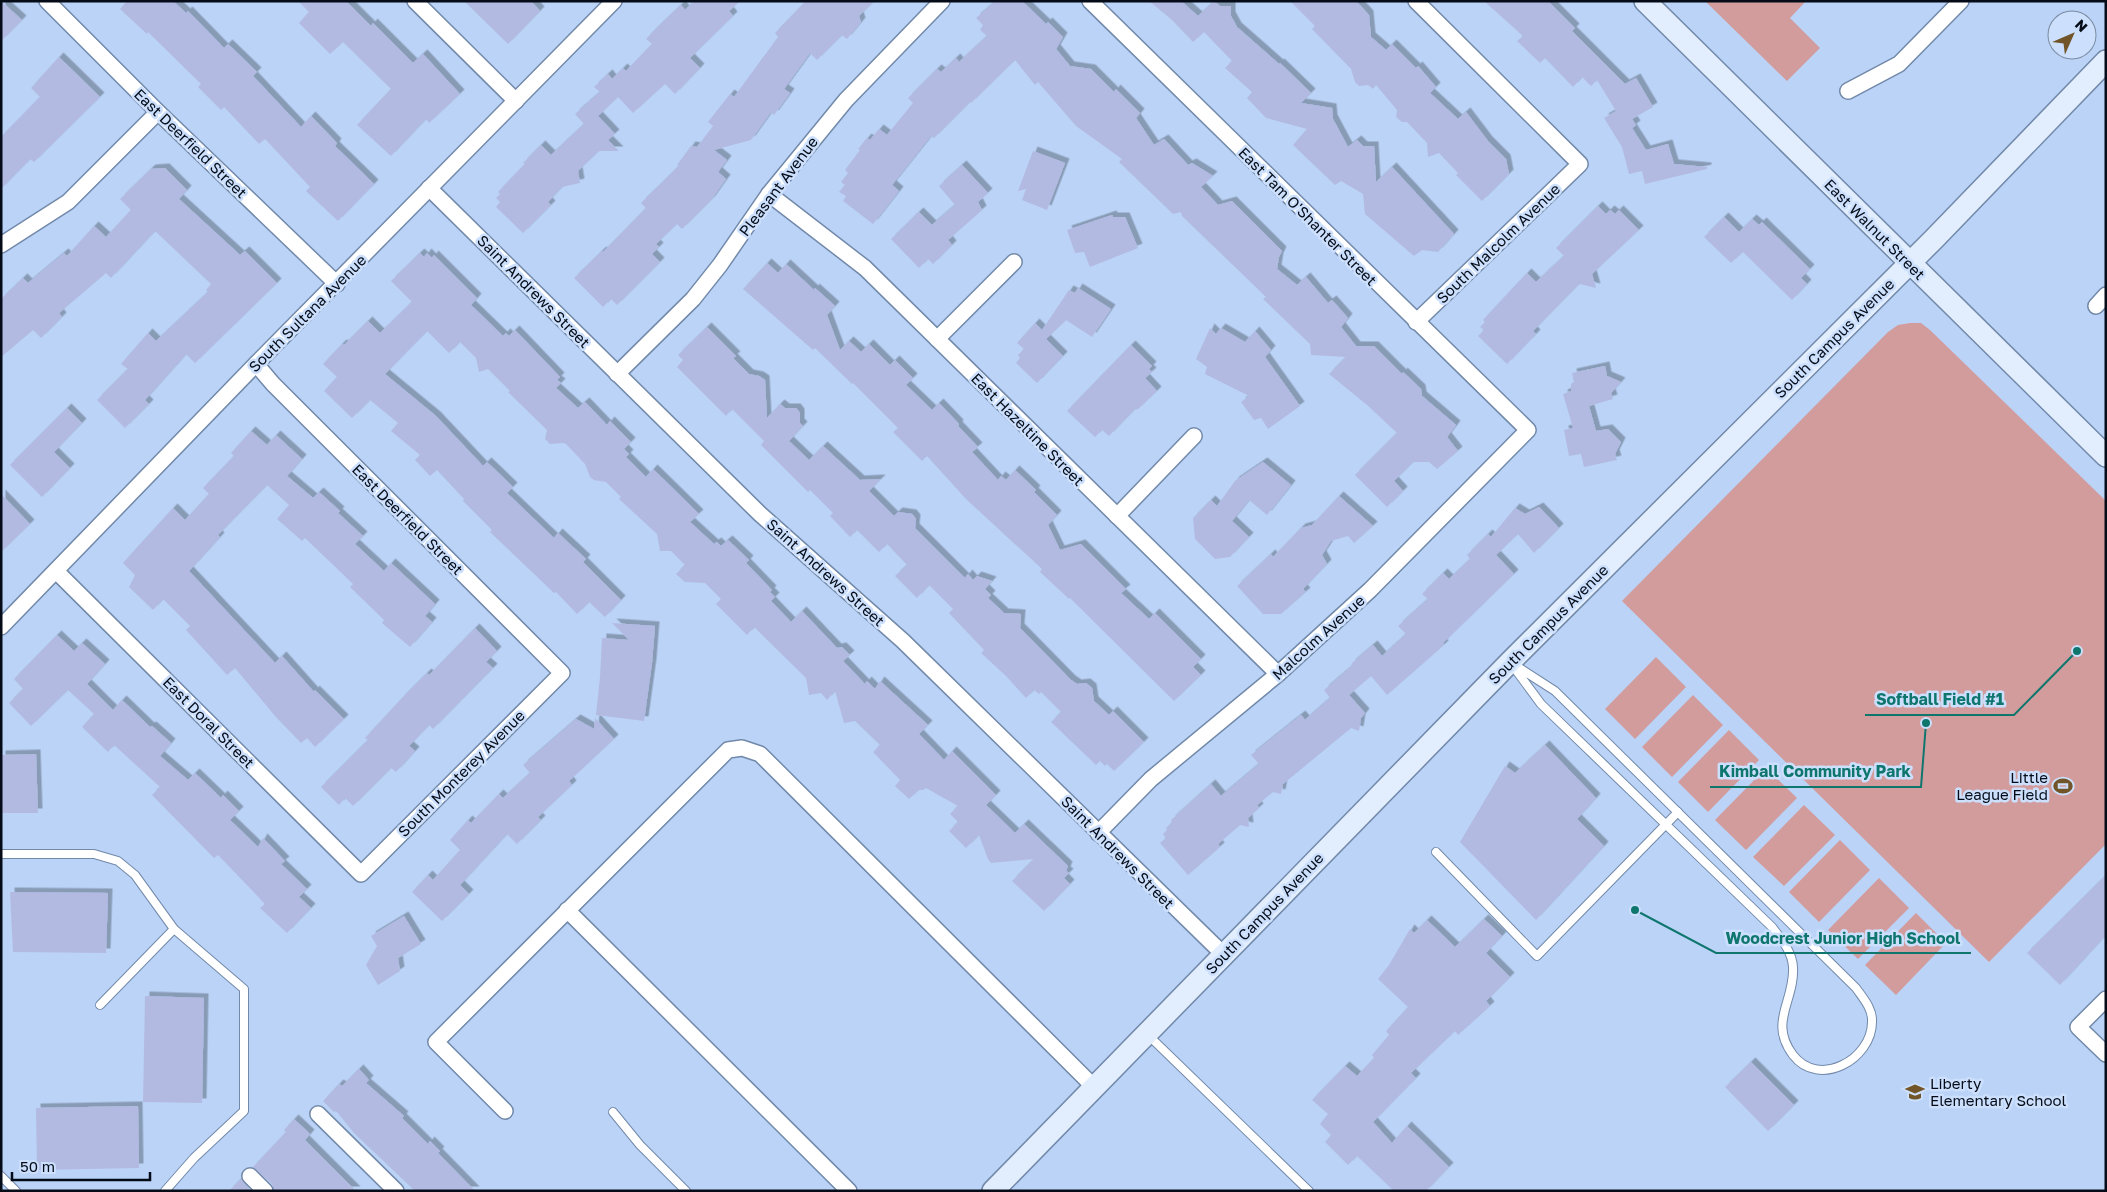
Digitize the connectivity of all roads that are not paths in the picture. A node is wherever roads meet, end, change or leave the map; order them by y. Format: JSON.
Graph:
{"nodes":[{"id":1,"x":47,"y":1,"type":"edge"},
{"id":2,"x":415,"y":1,"type":"edge"},
{"id":3,"x":614,"y":1,"type":"edge"},
{"id":4,"x":942,"y":1,"type":"edge"},
{"id":5,"x":1090,"y":1,"type":"edge"},
{"id":6,"x":1416,"y":1,"type":"edge"},
{"id":7,"x":1645,"y":1,"type":"edge"},
{"id":8,"x":1961,"y":1,"type":"edge"},
{"id":9,"x":2106,"y":61,"type":"edge"},
{"id":10,"x":1848,"y":91,"type":"dead end"},
{"id":11,"x":516,"y":101,"type":"junction"},
{"id":12,"x":158,"y":112,"type":"junction"},
{"id":13,"x":429,"y":188,"type":"junction"},
{"id":14,"x":769,"y":194,"type":"junction"},
{"id":15,"x":1,"y":245,"type":"edge"},
{"id":16,"x":1014,"y":262,"type":"dead end"},
{"id":17,"x":1910,"y":262,"type":"junction"},
{"id":18,"x":336,"y":284,"type":"junction"},
{"id":19,"x":1416,"y":322,"type":"junction"},
{"id":20,"x":938,"y":339,"type":"junction"},
{"id":21,"x":256,"y":364,"type":"junction"},
{"id":22,"x":617,"y":374,"type":"junction"},
{"id":23,"x":1528,"y":430,"type":"joint"},
{"id":24,"x":1194,"y":436,"type":"dead end"},
{"id":25,"x":2106,"y":456,"type":"edge"},
{"id":26,"x":1116,"y":516,"type":"junction"},
{"id":27,"x":57,"y":572,"type":"junction"},
{"id":28,"x":1,"y":627,"type":"edge"},
{"id":29,"x":1510,"y":662,"type":"junction"},
{"id":30,"x":562,"y":673,"type":"joint"},
{"id":31,"x":1278,"y":674,"type":"junction"},
{"id":32,"x":1678,"y":812,"type":"junction"},
{"id":33,"x":1666,"y":824,"type":"junction"},
{"id":34,"x":1098,"y":833,"type":"junction"},
{"id":35,"x":1436,"y":852,"type":"dead end"},
{"id":36,"x":1,"y":854,"type":"edge"},
{"id":37,"x":361,"y":874,"type":"joint"},
{"id":38,"x":568,"y":910,"type":"junction"},
{"id":39,"x":174,"y":929,"type":"junction"},
{"id":40,"x":1223,"y":954,"type":"junction"},
{"id":41,"x":2106,"y":999,"type":"edge"},
{"id":42,"x":100,"y":1004,"type":"dead end"},
{"id":43,"x":1147,"y":1034,"type":"junction"},
{"id":44,"x":2106,"y":1054,"type":"edge"},
{"id":45,"x":1095,"y":1088,"type":"junction"},
{"id":46,"x":505,"y":1111,"type":"dead end"},
{"id":47,"x":613,"y":1112,"type":"dead end"},
{"id":48,"x":318,"y":1114,"type":"dead end"},
{"id":49,"x":1,"y":1176,"type":"edge"},
{"id":50,"x":250,"y":1176,"type":"dead end"},
{"id":51,"x":16,"y":1191,"type":"edge"},
{"id":52,"x":165,"y":1191,"type":"edge"},
{"id":53,"x":265,"y":1191,"type":"edge"},
{"id":54,"x":396,"y":1191,"type":"edge"},
{"id":55,"x":686,"y":1191,"type":"edge"},
{"id":56,"x":849,"y":1191,"type":"edge"},
{"id":57,"x":993,"y":1191,"type":"edge"},
{"id":58,"x":1309,"y":1191,"type":"edge"}],
"edges":[{"from":1,"to":12,"type":"street","name":"East Deerfield Street"},
{"from":2,"to":11,"type":"street"},
{"from":3,"to":11,"type":"street","name":"South Sultana Avenue"},
{"from":4,"to":14,"type":"street","name":"Pleasant Avenue"},
{"from":5,"to":19,"type":"street","name":"East Tam O'Shanter Street"},
{"from":6,"to":19,"type":"street","name":"South Malcolm Avenue"},
{"from":7,"to":17,"type":"street","name":"East Walnut Street"},
{"from":8,"to":10,"type":"street"},
{"from":9,"to":17,"type":"street","name":"South Campus Avenue"},
{"from":11,"to":13,"type":"street","name":"South Sultana Avenue"},
{"from":12,"to":15,"type":"street"},
{"from":12,"to":18,"type":"street","name":"East Deerfield Street"},
{"from":13,"to":18,"type":"street","name":"South Sultana Avenue"},
{"from":13,"to":22,"type":"street","name":"Saint Andrews Street"},
{"from":14,"to":20,"type":"street","name":"East Hazeltine Street"},
{"from":14,"to":22,"type":"street","name":"Pleasant Avenue"},
{"from":16,"to":20,"type":"street"},
{"from":17,"to":25,"type":"street","name":"East Walnut Street"},
{"from":17,"to":29,"type":"street","name":"South Campus Avenue"},
{"from":18,"to":21,"type":"street","name":"South Sultana Avenue"},
{"from":19,"to":23,"type":"street","name":"East Tam O'Shanter Street"},
{"from":20,"to":26,"type":"street","name":"East Hazeltine Street"},
{"from":21,"to":27,"type":"street","name":"South Sultana Avenue"},
{"from":21,"to":30,"type":"street","name":"East Deerfield Street"},
{"from":22,"to":34,"type":"street","name":"Saint Andrews Street"},
{"from":23,"to":31,"type":"street","name":"Malcolm Avenue"},
{"from":24,"to":26,"type":"street"},
{"from":26,"to":31,"type":"street","name":"East Hazeltine Street"},
{"from":27,"to":28,"type":"street","name":"South Sultana Avenue"},
{"from":27,"to":37,"type":"street","name":"East Doral Street"},
{"from":29,"to":32,"type":"lane"},
{"from":29,"to":33,"type":"lane"},
{"from":29,"to":40,"type":"street","name":"South Campus Avenue"},
{"from":30,"to":37,"type":"street","name":"South Monterey Avenue"},
{"from":31,"to":34,"type":"street","name":"Malcolm Avenue"},
{"from":32,"to":33,"type":"lane"},
{"from":32,"to":33,"type":"lane"},
{"from":33,"to":35,"type":"lane"},
{"from":34,"to":40,"type":"street","name":"Saint Andrews Street"},
{"from":36,"to":39,"type":"lane"},
{"from":38,"to":45,"type":"street"},
{"from":38,"to":46,"type":"street"},
{"from":38,"to":56,"type":"street"},
{"from":39,"to":42,"type":"lane"},
{"from":39,"to":52,"type":"lane"},
{"from":40,"to":43,"type":"street","name":"South Campus Avenue"},
{"from":41,"to":44,"type":"street"},
{"from":43,"to":45,"type":"street","name":"South Campus Avenue"},
{"from":43,"to":58,"type":"lane"},
{"from":45,"to":57,"type":"street","name":"South Campus Avenue"},
{"from":47,"to":55,"type":"lane"},
{"from":48,"to":54,"type":"street"},
{"from":49,"to":51,"type":"lane"},
{"from":50,"to":53,"type":"street"}]}
